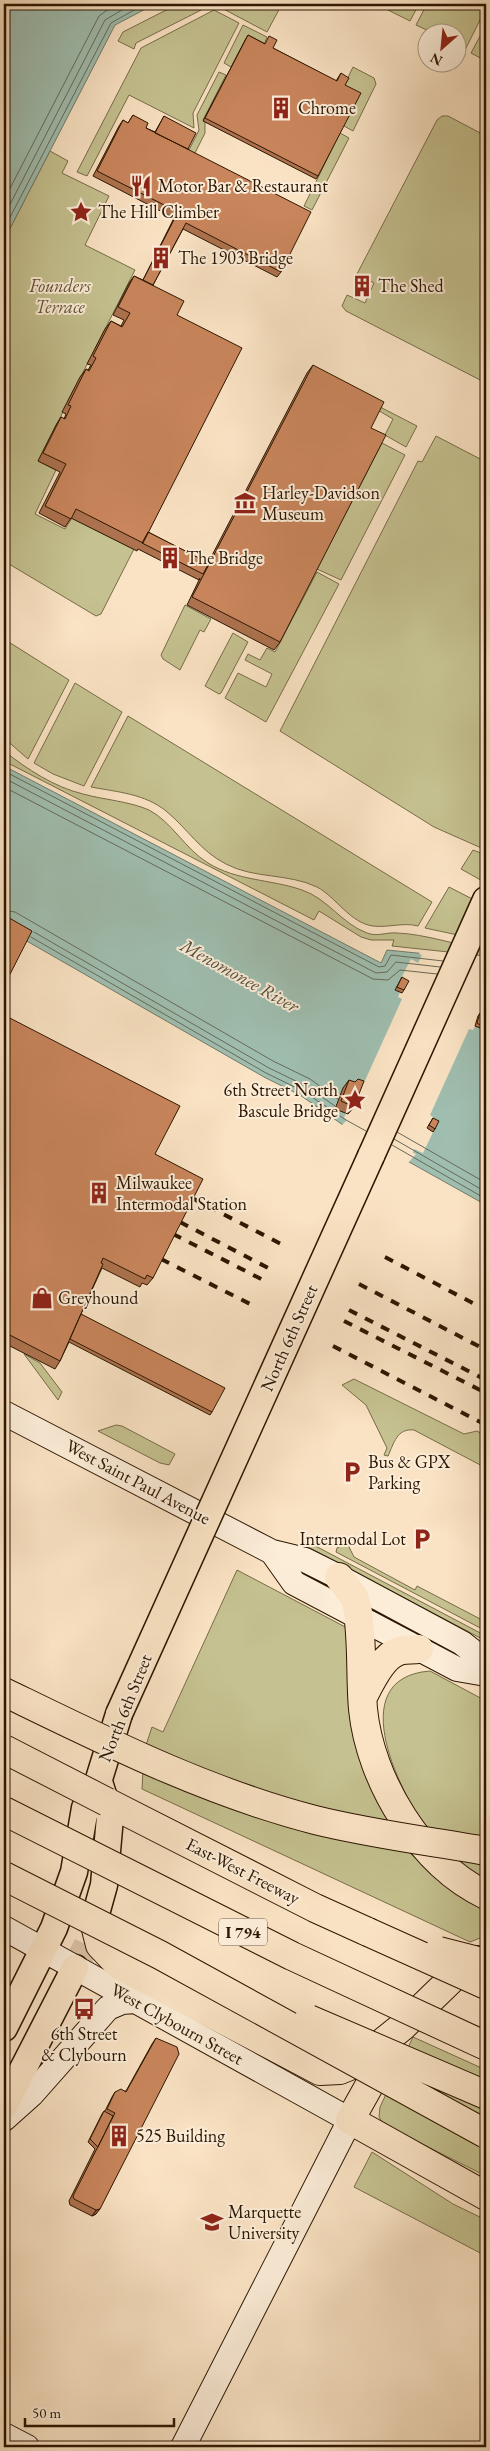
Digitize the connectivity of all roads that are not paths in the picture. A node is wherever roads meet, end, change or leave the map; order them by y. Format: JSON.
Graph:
{"nodes":[{"id":1,"x":486,"y":900,"type":"edge"},
{"id":2,"x":4,"y":1413,"type":"edge"},
{"id":3,"x":272,"y":1552,"type":"junction"},
{"id":4,"x":339,"y":1577,"type":"junction"},
{"id":5,"x":359,"y":1617,"type":"junction"},
{"id":6,"x":419,"y":1649,"type":"junction"},
{"id":7,"x":486,"y":1662,"type":"edge"},
{"id":8,"x":486,"y":1674,"type":"edge"},
{"id":9,"x":4,"y":1692,"type":"edge"},
{"id":10,"x":363,"y":1698,"type":"junction"},
{"id":11,"x":4,"y":1749,"type":"edge"},
{"id":12,"x":99,"y":1779,"type":"junction"},
{"id":13,"x":4,"y":1811,"type":"edge"},
{"id":14,"x":360,"y":1829,"type":"junction"},
{"id":15,"x":486,"y":1835,"type":"edge"},
{"id":16,"x":486,"y":1851,"type":"edge"},
{"id":17,"x":4,"y":1876,"type":"edge"},
{"id":18,"x":486,"y":1896,"type":"edge"},
{"id":19,"x":94,"y":1921,"type":"joint"},
{"id":20,"x":4,"y":1928,"type":"edge"},
{"id":21,"x":368,"y":1932,"type":"junction"},
{"id":22,"x":44,"y":1951,"type":"junction"},
{"id":23,"x":160,"y":1955,"type":"junction"},
{"id":24,"x":486,"y":1956,"type":"edge"},
{"id":25,"x":486,"y":1963,"type":"edge"},
{"id":26,"x":75,"y":1968,"type":"junction"},
{"id":27,"x":486,"y":1985,"type":"edge"},
{"id":28,"x":135,"y":2001,"type":"junction"},
{"id":29,"x":403,"y":2026,"type":"junction"},
{"id":30,"x":4,"y":2028,"type":"edge"},
{"id":31,"x":486,"y":2046,"type":"edge"},
{"id":32,"x":486,"y":2095,"type":"edge"},
{"id":33,"x":4,"y":2106,"type":"edge"},
{"id":34,"x":4,"y":2119,"type":"edge"},
{"id":35,"x":350,"y":2120,"type":"junction"},
{"id":36,"x":486,"y":2134,"type":"edge"},
{"id":37,"x":486,"y":2196,"type":"edge"},
{"id":38,"x":4,"y":2435,"type":"edge"},
{"id":39,"x":27,"y":2447,"type":"edge"},
{"id":40,"x":183,"y":2447,"type":"edge"}],
"edges":[{"from":1,"to":12,"type":"main road","name":"North 6th Street","bridge":true},
{"from":2,"to":3,"type":"street","name":"West Saint Paul Avenue"},
{"from":3,"to":4,"type":"street","name":"West Saint Paul Avenue"},
{"from":3,"to":5,"type":"street","name":"West Saint Paul Avenue"},
{"from":4,"to":5,"type":"highway"},
{"from":4,"to":7,"type":"street","name":"West Saint Paul Avenue"},
{"from":5,"to":6,"type":"street","name":"West Saint Paul Avenue"},
{"from":5,"to":10,"type":"highway"},
{"from":6,"to":8,"type":"street","name":"West Saint Paul Avenue"},
{"from":6,"to":10,"type":"highway"},
{"from":9,"to":14,"type":"highway","bridge":true},
{"from":10,"to":18,"type":"highway"},
{"from":11,"to":21,"type":"highway","name":"East-West Freeway","bridge":true},
{"from":12,"to":19,"type":"main road","name":"North 6th Street"},
{"from":12,"to":22,"type":"main road","name":"North 6th Street"},
{"from":13,"to":31,"type":"highway","number":"I 794","bridge":true},
{"from":14,"to":15,"type":"highway","bridge":true},
{"from":14,"to":16,"type":"highway","bridge":true},
{"from":17,"to":23,"type":"highway","bridge":true},
{"from":19,"to":29,"type":"highway"},
{"from":20,"to":22,"type":"street","name":"West Clybourn Street"},
{"from":21,"to":25,"type":"highway","bridge":true},
{"from":21,"to":27,"type":"highway","name":"East-West Freeway","bridge":true},
{"from":22,"to":26,"type":"street","name":"West Clybourn Street"},
{"from":22,"to":30,"type":"main road","name":"North 6th Street"},
{"from":23,"to":32,"type":"highway","bridge":true},
{"from":23,"to":36,"type":"highway","bridge":true},
{"from":24,"to":29,"type":"highway"},
{"from":26,"to":28,"type":"street","name":"West Clybourn Street"},
{"from":26,"to":33,"type":"main road"},
{"from":28,"to":34,"type":"street"},
{"from":28,"to":35,"type":"street","name":"West Clybourn Street"},
{"from":29,"to":35,"type":"highway"},
{"from":35,"to":37,"type":"highway"},
{"from":35,"to":40,"type":"street"},
{"from":38,"to":39,"type":"street"}]}
